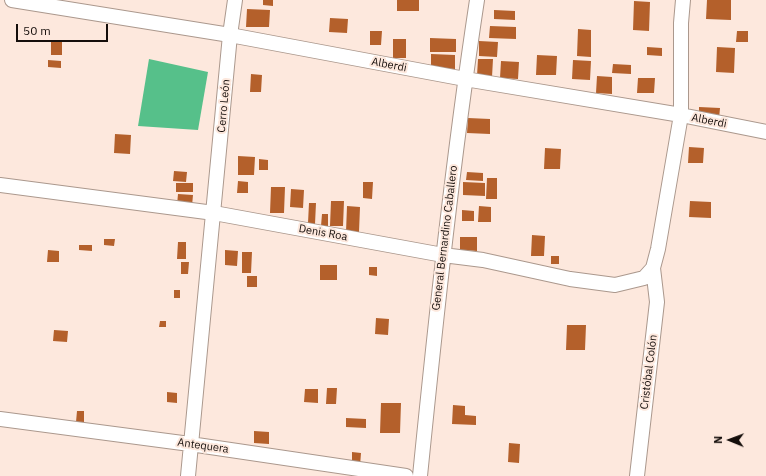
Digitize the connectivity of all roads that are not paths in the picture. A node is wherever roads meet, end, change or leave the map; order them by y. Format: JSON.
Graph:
{"nodes":[{"id":1,"x":12,"y":0,"type":"edge"},
{"id":2,"x":235,"y":0,"type":"edge"},
{"id":3,"x":477,"y":0,"type":"edge"},
{"id":4,"x":683,"y":0,"type":"edge"},
{"id":5,"x":37,"y":2,"type":"edge"},
{"id":6,"x":230,"y":35,"type":"junction"},
{"id":7,"x":465,"y":79,"type":"junction"},
{"id":8,"x":681,"y":115,"type":"junction"},
{"id":9,"x":766,"y":132,"type":"edge"},
{"id":10,"x":0,"y":185,"type":"edge"},
{"id":11,"x":214,"y":213,"type":"junction"},
{"id":12,"x":442,"y":255,"type":"junction"},
{"id":13,"x":648,"y":273,"type":"junction"},
{"id":14,"x":0,"y":419,"type":"edge"},
{"id":15,"x":190,"y":444,"type":"junction"},
{"id":16,"x":188,"y":476,"type":"edge"},
{"id":17,"x":406,"y":476,"type":"edge"},
{"id":18,"x":420,"y":476,"type":"edge"},
{"id":19,"x":637,"y":476,"type":"edge"}],
"edges":[{"from":1,"to":5,"type":"street","name":"Alberdi"},
{"from":2,"to":6,"type":"street","name":"Cerro León"},
{"from":3,"to":7,"type":"street","name":"General Bernardino Caballero"},
{"from":4,"to":8,"type":"street"},
{"from":5,"to":6,"type":"street","name":"Alberdi"},
{"from":6,"to":7,"type":"street","name":"Alberdi"},
{"from":6,"to":11,"type":"street","name":"Cerro León"},
{"from":7,"to":8,"type":"street","name":"Alberdi"},
{"from":7,"to":12,"type":"street","name":"General Bernardino Caballero"},
{"from":8,"to":9,"type":"street","name":"Alberdi"},
{"from":8,"to":13,"type":"street"},
{"from":10,"to":11,"type":"street","name":"Denis Roa"},
{"from":11,"to":12,"type":"street","name":"Denis Roa"},
{"from":11,"to":15,"type":"street","name":"Cerro León"},
{"from":12,"to":13,"type":"street","name":"Denis Roa"},
{"from":12,"to":18,"type":"street","name":"General Bernardino Caballero"},
{"from":13,"to":19,"type":"street","name":"Cristóbal Colón"},
{"from":14,"to":15,"type":"street","name":"Antequera"},
{"from":15,"to":16,"type":"street","name":"Cerro León"},
{"from":15,"to":17,"type":"street","name":"Antequera"}]}
